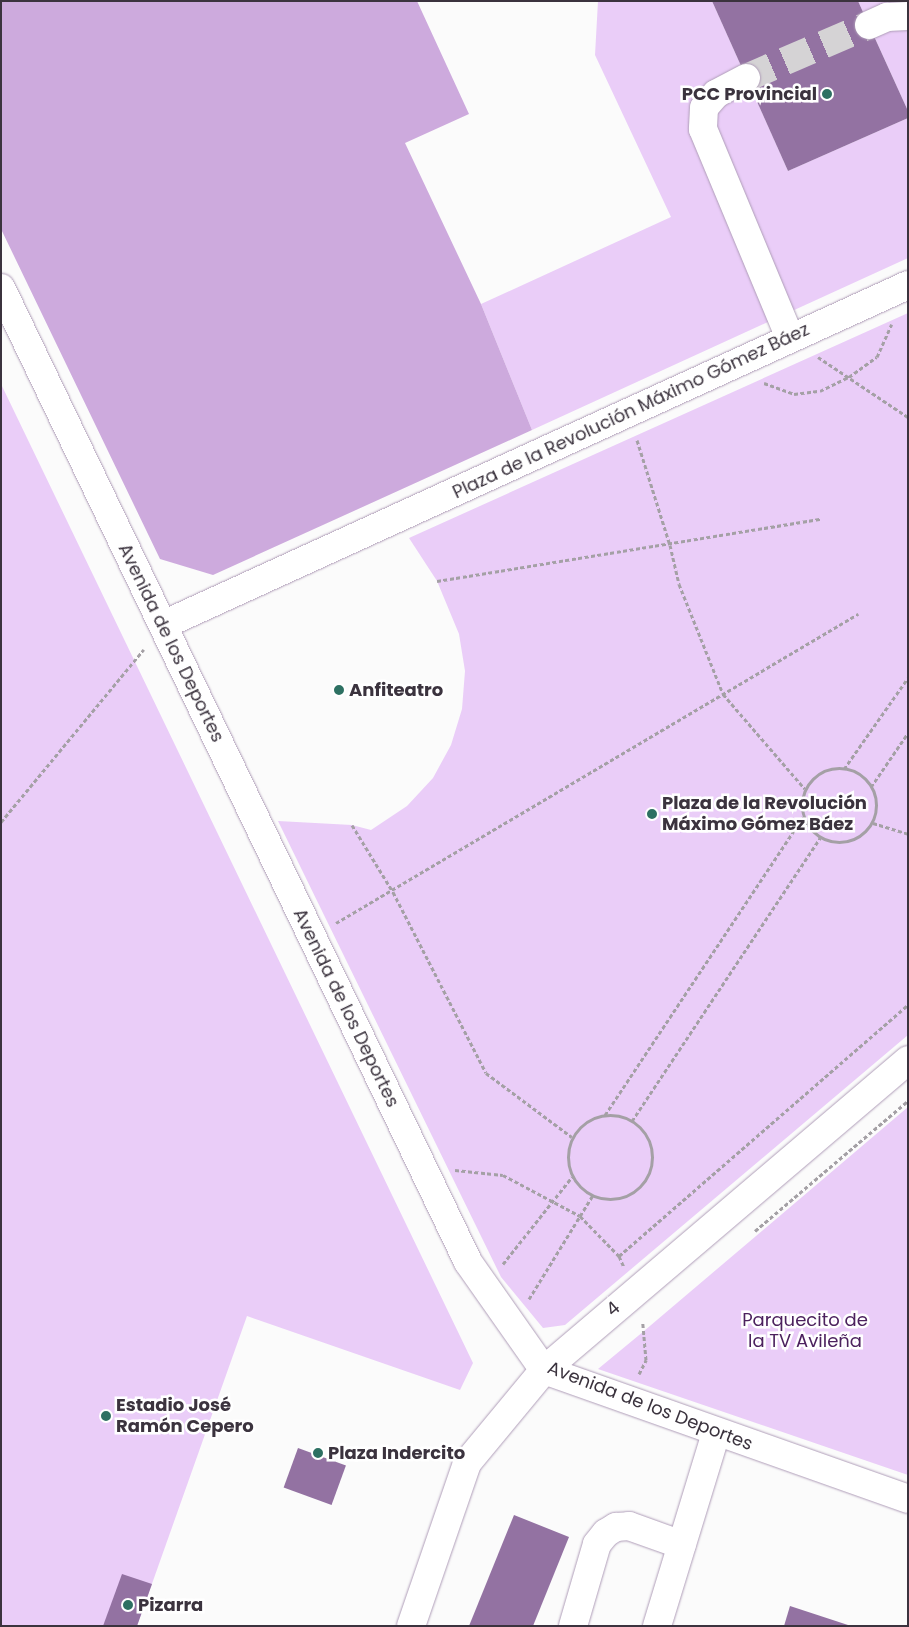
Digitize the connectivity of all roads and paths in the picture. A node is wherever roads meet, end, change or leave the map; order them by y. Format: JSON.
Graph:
{"nodes":[{"id":1,"x":908,"y":16,"type":"edge"},
{"id":2,"x":869,"y":25,"type":"tunnel mouth"},
{"id":3,"x":746,"y":78,"type":"tunnel mouth"},
{"id":4,"x":903,"y":287,"type":"edge"},
{"id":5,"x":1,"y":288,"type":"edge"},
{"id":6,"x":790,"y":338,"type":"junction"},
{"id":7,"x":729,"y":366,"type":"junction"},
{"id":8,"x":848,"y":377,"type":"junction"},
{"id":9,"x":628,"y":413,"type":"junction"},
{"id":10,"x":908,"y":416,"type":"edge"},
{"id":11,"x":821,"y":519,"type":"dead end"},
{"id":12,"x":670,"y":545,"type":"junction"},
{"id":13,"x":437,"y":581,"type":"dead end"},
{"id":14,"x":858,"y":614,"type":"dead end"},
{"id":15,"x":163,"y":625,"type":"junction"},
{"id":16,"x":908,"y":678,"type":"edge"},
{"id":17,"x":723,"y":694,"type":"junction"},
{"id":18,"x":908,"y":732,"type":"edge"},
{"id":19,"x":844,"y":769,"type":"junction"},
{"id":20,"x":871,"y":787,"type":"junction"},
{"id":21,"x":805,"y":789,"type":"junction"},
{"id":22,"x":803,"y":817,"type":"junction"},
{"id":23,"x":1,"y":822,"type":"edge"},
{"id":24,"x":873,"y":823,"type":"junction"},
{"id":25,"x":352,"y":825,"type":"dead end"},
{"id":26,"x":908,"y":834,"type":"edge"},
{"id":27,"x":820,"y":838,"type":"junction"},
{"id":28,"x":393,"y":892,"type":"junction"},
{"id":29,"x":312,"y":937,"type":"junction"},
{"id":30,"x":908,"y":1005,"type":"edge"},
{"id":31,"x":908,"y":1060,"type":"edge"},
{"id":32,"x":908,"y":1101,"type":"edge"},
{"id":33,"x":605,"y":1115,"type":"junction"},
{"id":34,"x":632,"y":1121,"type":"junction"},
{"id":35,"x":572,"y":1137,"type":"junction"},
{"id":36,"x":422,"y":1166,"type":"junction"},
{"id":37,"x":572,"y":1177,"type":"junction"},
{"id":38,"x":593,"y":1195,"type":"junction"},
{"id":39,"x":552,"y":1202,"type":"junction"},
{"id":40,"x":580,"y":1216,"type":"junction"},
{"id":41,"x":749,"y":1235,"type":"dead end"},
{"id":42,"x":619,"y":1256,"type":"junction"},
{"id":43,"x":485,"y":1286,"type":"junction"},
{"id":44,"x":635,"y":1290,"type":"junction"},
{"id":45,"x":651,"y":1318,"type":"dead end"},
{"id":46,"x":643,"y":1325,"type":"junction"},
{"id":47,"x":513,"y":1326,"type":"junction"},
{"id":48,"x":544,"y":1370,"type":"junction"},
{"id":49,"x":624,"y":1398,"type":"junction"},
{"id":50,"x":716,"y":1433,"type":"junction"},
{"id":51,"x":908,"y":1499,"type":"edge"},
{"id":52,"x":682,"y":1545,"type":"junction"},
{"id":53,"x":411,"y":1626,"type":"edge"},
{"id":54,"x":573,"y":1626,"type":"edge"},
{"id":55,"x":657,"y":1626,"type":"edge"}],
"edges":[{"from":1,"to":2,"type":"street"},
{"from":3,"to":6,"type":"street"},
{"from":4,"to":6,"type":"street","name":"Plaza de la Revolución Máximo Gómez Báez"},
{"from":4,"to":8,"type":"path"},
{"from":5,"to":15,"type":"street","name":"Avenida de los Deportes"},
{"from":6,"to":7,"type":"street","name":"Plaza de la Revolución Máximo Gómez Báez"},
{"from":6,"to":8,"type":"path"},
{"from":7,"to":8,"type":"path"},
{"from":7,"to":9,"type":"street","name":"Plaza de la Revolución Máximo Gómez Báez"},
{"from":8,"to":10,"type":"path"},
{"from":9,"to":12,"type":"path"},
{"from":9,"to":15,"type":"street","name":"Plaza de la Revolución Máximo Gómez Báez"},
{"from":11,"to":12,"type":"path"},
{"from":12,"to":13,"type":"path"},
{"from":12,"to":17,"type":"path"},
{"from":14,"to":17,"type":"path"},
{"from":15,"to":23,"type":"path"},
{"from":15,"to":29,"type":"street","name":"Avenida de los Deportes"},
{"from":16,"to":19,"type":"path"},
{"from":17,"to":21,"type":"path"},
{"from":17,"to":28,"type":"path"},
{"from":18,"to":20,"type":"path"},
{"from":19,"to":20,"type":"path"},
{"from":19,"to":21,"type":"path"},
{"from":20,"to":24,"type":"path"},
{"from":21,"to":22,"type":"path"},
{"from":22,"to":27,"type":"path"},
{"from":22,"to":33,"type":"path"},
{"from":24,"to":26,"type":"path"},
{"from":24,"to":27,"type":"path"},
{"from":25,"to":28,"type":"path"},
{"from":27,"to":34,"type":"path"},
{"from":28,"to":29,"type":"path"},
{"from":28,"to":35,"type":"path"},
{"from":29,"to":36,"type":"street","name":"Avenida de los Deportes"},
{"from":30,"to":42,"type":"path"},
{"from":31,"to":44,"type":"street","name":"4"},
{"from":32,"to":41,"type":"path"},
{"from":33,"to":34,"type":"path"},
{"from":33,"to":35,"type":"path"},
{"from":34,"to":38,"type":"path"},
{"from":35,"to":37,"type":"path"},
{"from":36,"to":39,"type":"path"},
{"from":36,"to":43,"type":"street","name":"Avenida de los Deportes"},
{"from":37,"to":38,"type":"path"},
{"from":37,"to":39,"type":"path"},
{"from":38,"to":40,"type":"path"},
{"from":39,"to":40,"type":"path"},
{"from":39,"to":43,"type":"path"},
{"from":40,"to":42,"type":"path"},
{"from":40,"to":47,"type":"path"},
{"from":42,"to":44,"type":"path"},
{"from":43,"to":47,"type":"street","name":"Avenida de los Deportes"},
{"from":44,"to":46,"type":"path"},
{"from":44,"to":48,"type":"street","name":"4"},
{"from":45,"to":46,"type":"path"},
{"from":46,"to":49,"type":"path"},
{"from":47,"to":48,"type":"street","name":"Avenida de los Deportes"},
{"from":48,"to":49,"type":"street","name":"Avenida de los Deportes"},
{"from":48,"to":53,"type":"street","name":"4"},
{"from":49,"to":50,"type":"street","name":"Avenida de los Deportes"},
{"from":50,"to":51,"type":"street","name":"Avenida de los Deportes"},
{"from":50,"to":52,"type":"street"},
{"from":52,"to":54,"type":"street"},
{"from":52,"to":55,"type":"street"}]}
